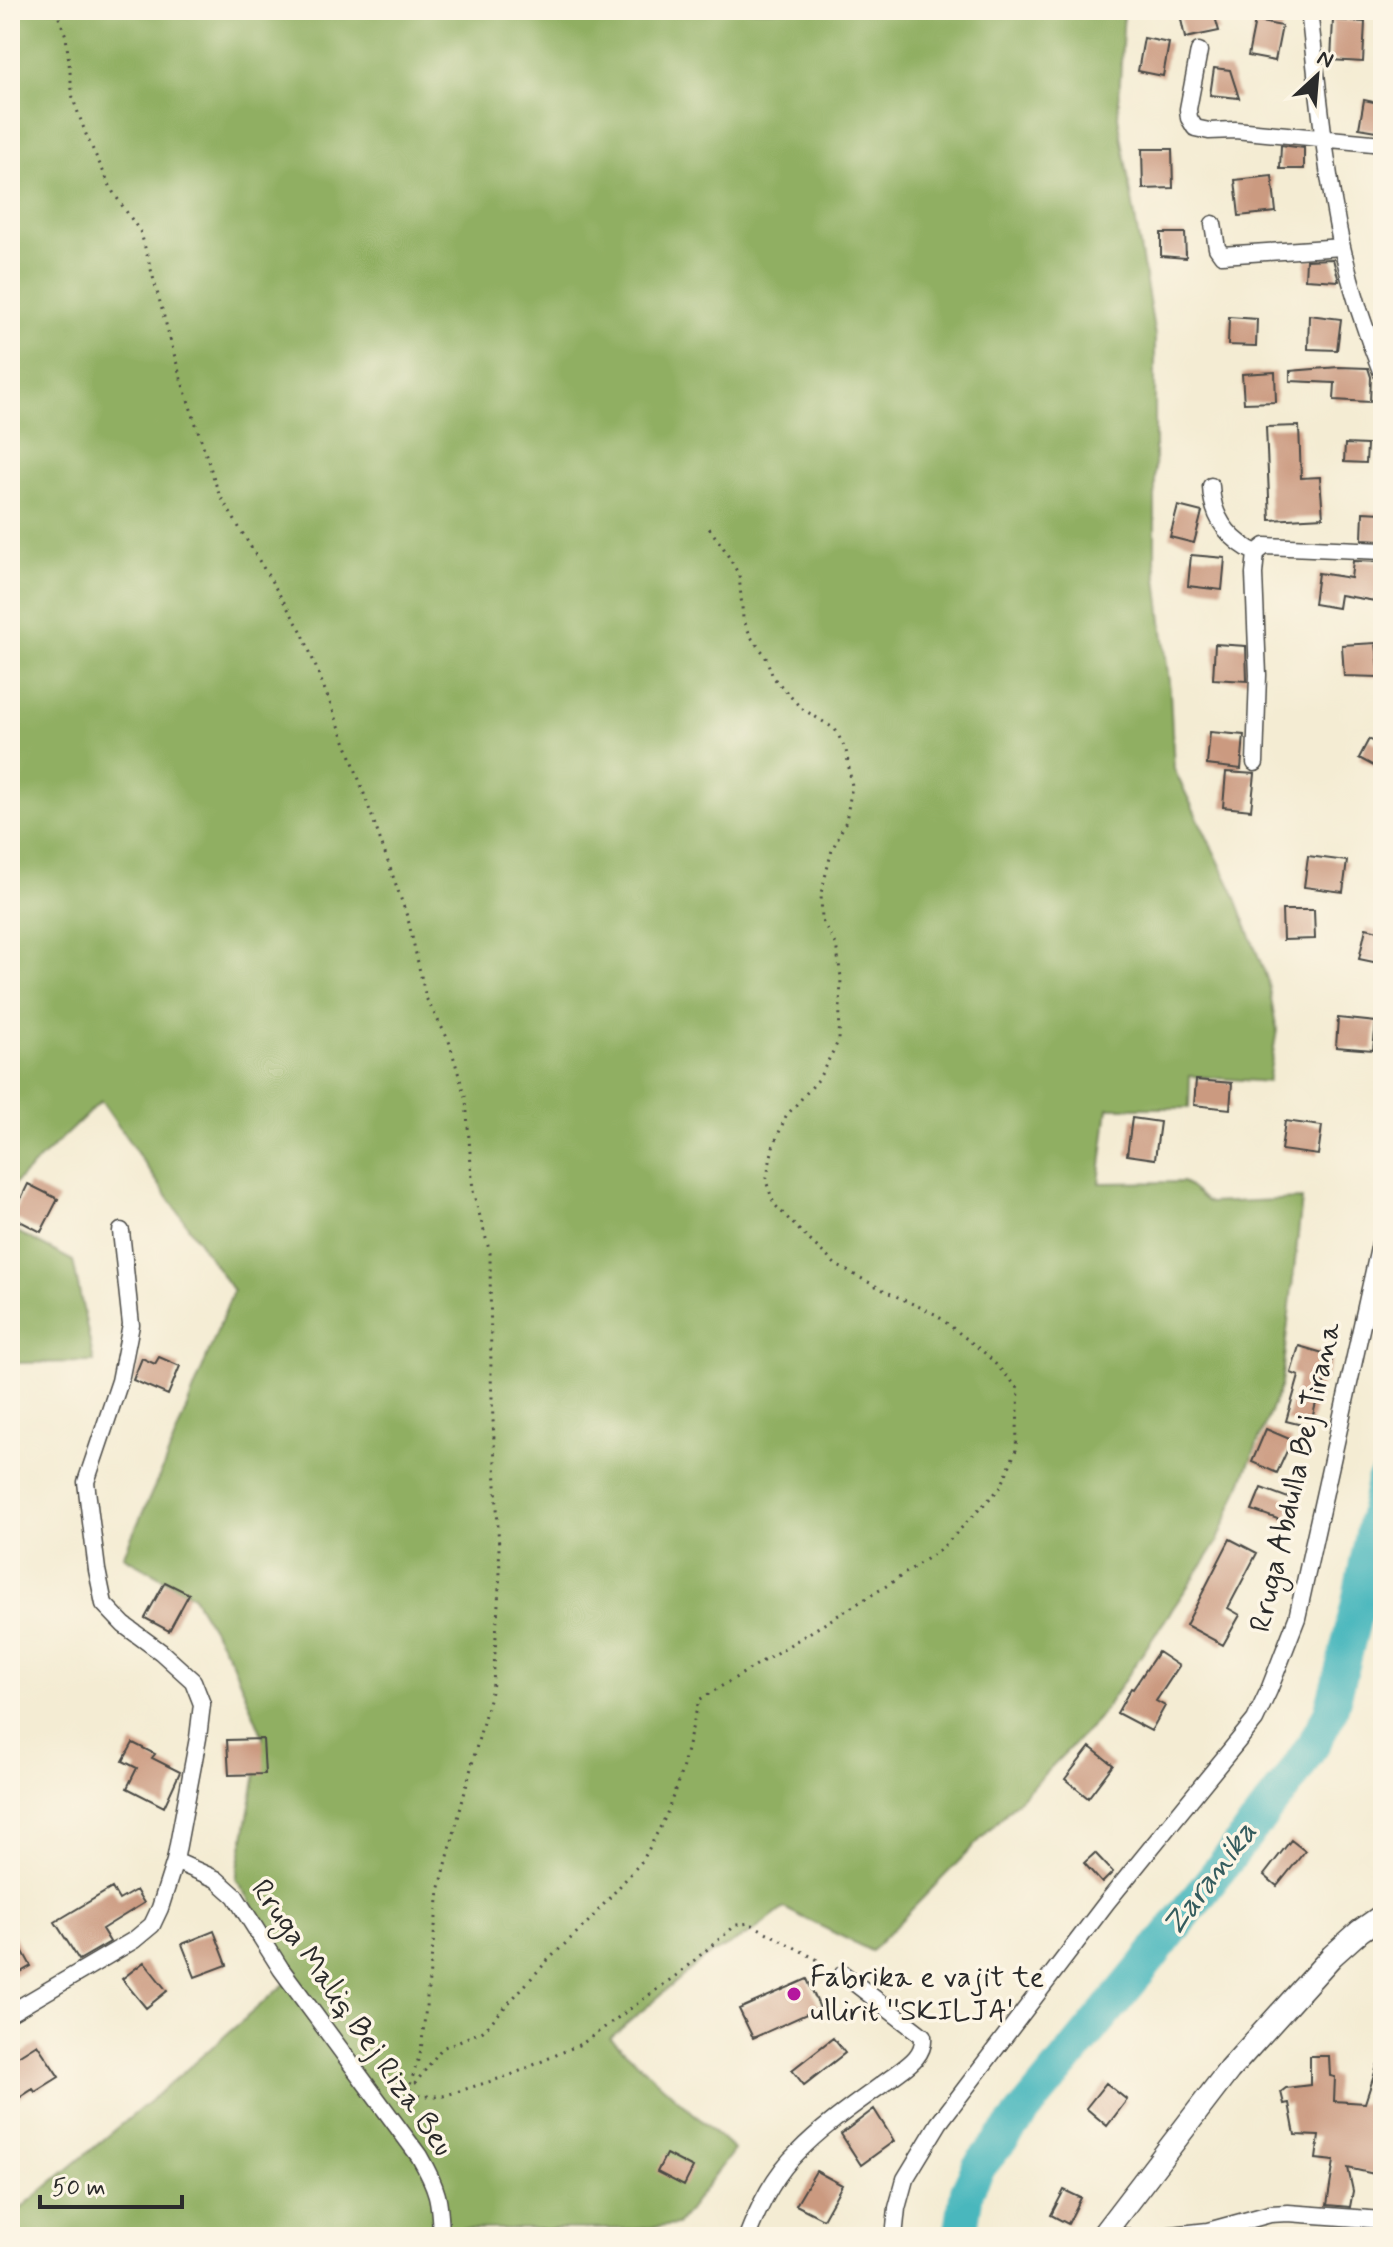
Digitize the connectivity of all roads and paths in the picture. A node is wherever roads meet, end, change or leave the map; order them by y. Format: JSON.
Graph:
{"nodes":[{"id":1,"x":56,"y":10,"type":"edge"},
{"id":2,"x":1309,"y":10,"type":"edge"},
{"id":3,"x":1199,"y":51,"type":"dead end"},
{"id":4,"x":1324,"y":137,"type":"junction"},
{"id":5,"x":1383,"y":144,"type":"edge"},
{"id":6,"x":1213,"y":224,"type":"dead end"},
{"id":7,"x":1342,"y":247,"type":"junction"},
{"id":8,"x":1383,"y":376,"type":"edge"},
{"id":9,"x":1211,"y":486,"type":"dead end"},
{"id":10,"x":706,"y":524,"type":"dead end"},
{"id":11,"x":1383,"y":551,"type":"edge"},
{"id":12,"x":1256,"y":553,"type":"junction"},
{"id":13,"x":1255,"y":763,"type":"dead end"},
{"id":14,"x":1383,"y":1230,"type":"edge"},
{"id":15,"x":121,"y":1231,"type":"dead end"},
{"id":16,"x":175,"y":1861,"type":"junction"},
{"id":17,"x":1383,"y":1915,"type":"edge"},
{"id":18,"x":843,"y":1974,"type":"joint"},
{"id":19,"x":10,"y":2013,"type":"edge"},
{"id":20,"x":407,"y":2094,"type":"junction"},
{"id":21,"x":387,"y":2112,"type":"junction"},
{"id":22,"x":1383,"y":2220,"type":"edge"},
{"id":23,"x":1102,"y":2234,"type":"edge"},
{"id":24,"x":441,"y":2237,"type":"edge"},
{"id":25,"x":747,"y":2237,"type":"edge"},
{"id":26,"x":894,"y":2237,"type":"edge"},
{"id":27,"x":1127,"y":2237,"type":"edge"},
{"id":28,"x":1154,"y":2237,"type":"edge"}],
"edges":[{"from":1,"to":20,"type":"path"},
{"from":2,"to":4,"type":"street"},
{"from":3,"to":4,"type":"street"},
{"from":4,"to":5,"type":"street"},
{"from":4,"to":7,"type":"street"},
{"from":6,"to":7,"type":"street"},
{"from":7,"to":8,"type":"street"},
{"from":9,"to":12,"type":"street"},
{"from":10,"to":20,"type":"path"},
{"from":11,"to":12,"type":"street"},
{"from":12,"to":13,"type":"street"},
{"from":14,"to":26,"type":"street","name":"Rruga Abdulla Bej Tirana"},
{"from":15,"to":16,"type":"street"},
{"from":16,"to":19,"type":"street"},
{"from":16,"to":21,"type":"street","name":"Rruga Maliq Bej Riza Beu"},
{"from":17,"to":23,"type":"main road"},
{"from":18,"to":20,"type":"path"},
{"from":18,"to":25,"type":"street"},
{"from":20,"to":21,"type":"path"},
{"from":21,"to":24,"type":"street","name":"Rruga Maliq Bej Riza Beu"},
{"from":22,"to":28,"type":"street"},
{"from":23,"to":27,"type":"street"}]}
